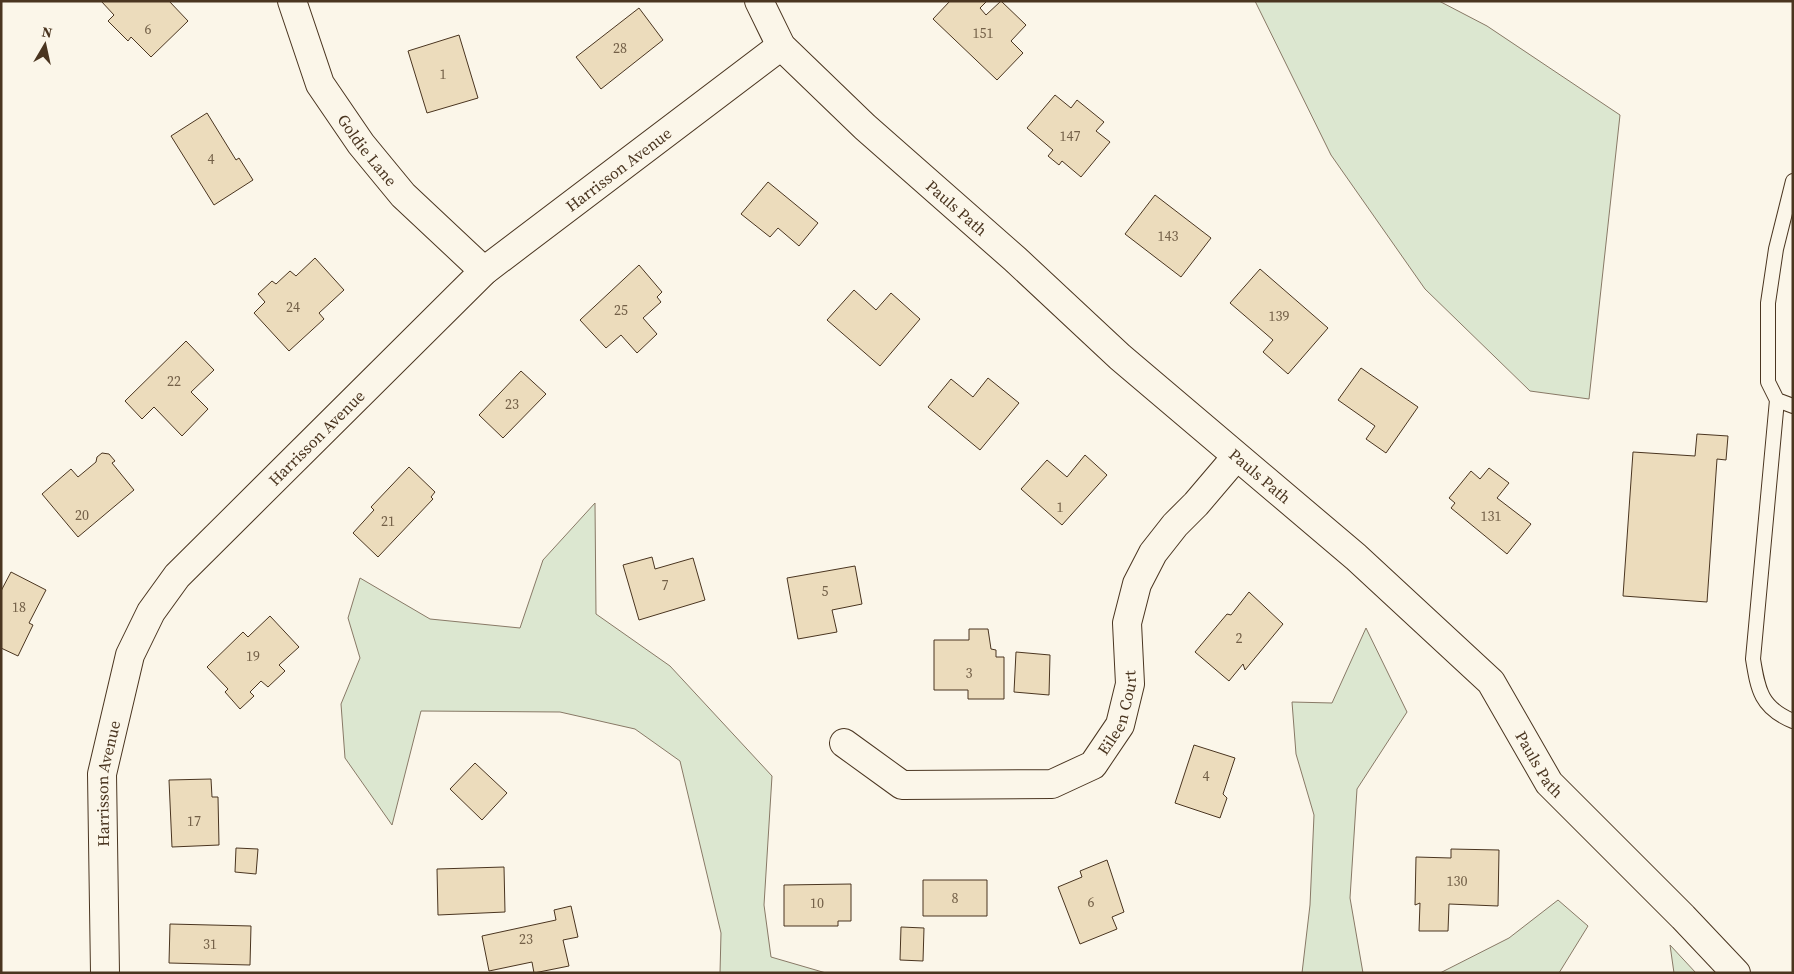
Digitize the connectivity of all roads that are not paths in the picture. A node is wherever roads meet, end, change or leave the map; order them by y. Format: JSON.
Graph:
{"nodes":[{"id":1,"x":292,"y":1,"type":"edge"},
{"id":2,"x":759,"y":1,"type":"edge"},
{"id":3,"x":781,"y":46,"type":"junction"},
{"id":4,"x":1793,"y":181,"type":"edge"},
{"id":5,"x":484,"y":272,"type":"junction"},
{"id":6,"x":1777,"y":400,"type":"junction"},
{"id":7,"x":1793,"y":406,"type":"edge"},
{"id":8,"x":1236,"y":456,"type":"junction"},
{"id":9,"x":1793,"y":721,"type":"edge"},
{"id":10,"x":844,"y":743,"type":"dead end"},
{"id":11,"x":105,"y":973,"type":"edge"},
{"id":12,"x":1736,"y":973,"type":"edge"}],
"edges":[{"from":1,"to":5,"type":"street","name":"Goldie Lane"},
{"from":2,"to":3,"type":"street","name":"Pauls Path"},
{"from":3,"to":5,"type":"street","name":"Harrisson Avenue"},
{"from":3,"to":8,"type":"street","name":"Pauls Path"},
{"from":4,"to":6,"type":"lane"},
{"from":5,"to":11,"type":"street","name":"Harrisson Avenue"},
{"from":6,"to":7,"type":"lane"},
{"from":6,"to":9,"type":"lane"},
{"from":8,"to":10,"type":"street","name":"Eileen Court"},
{"from":8,"to":12,"type":"street","name":"Pauls Path"}]}
